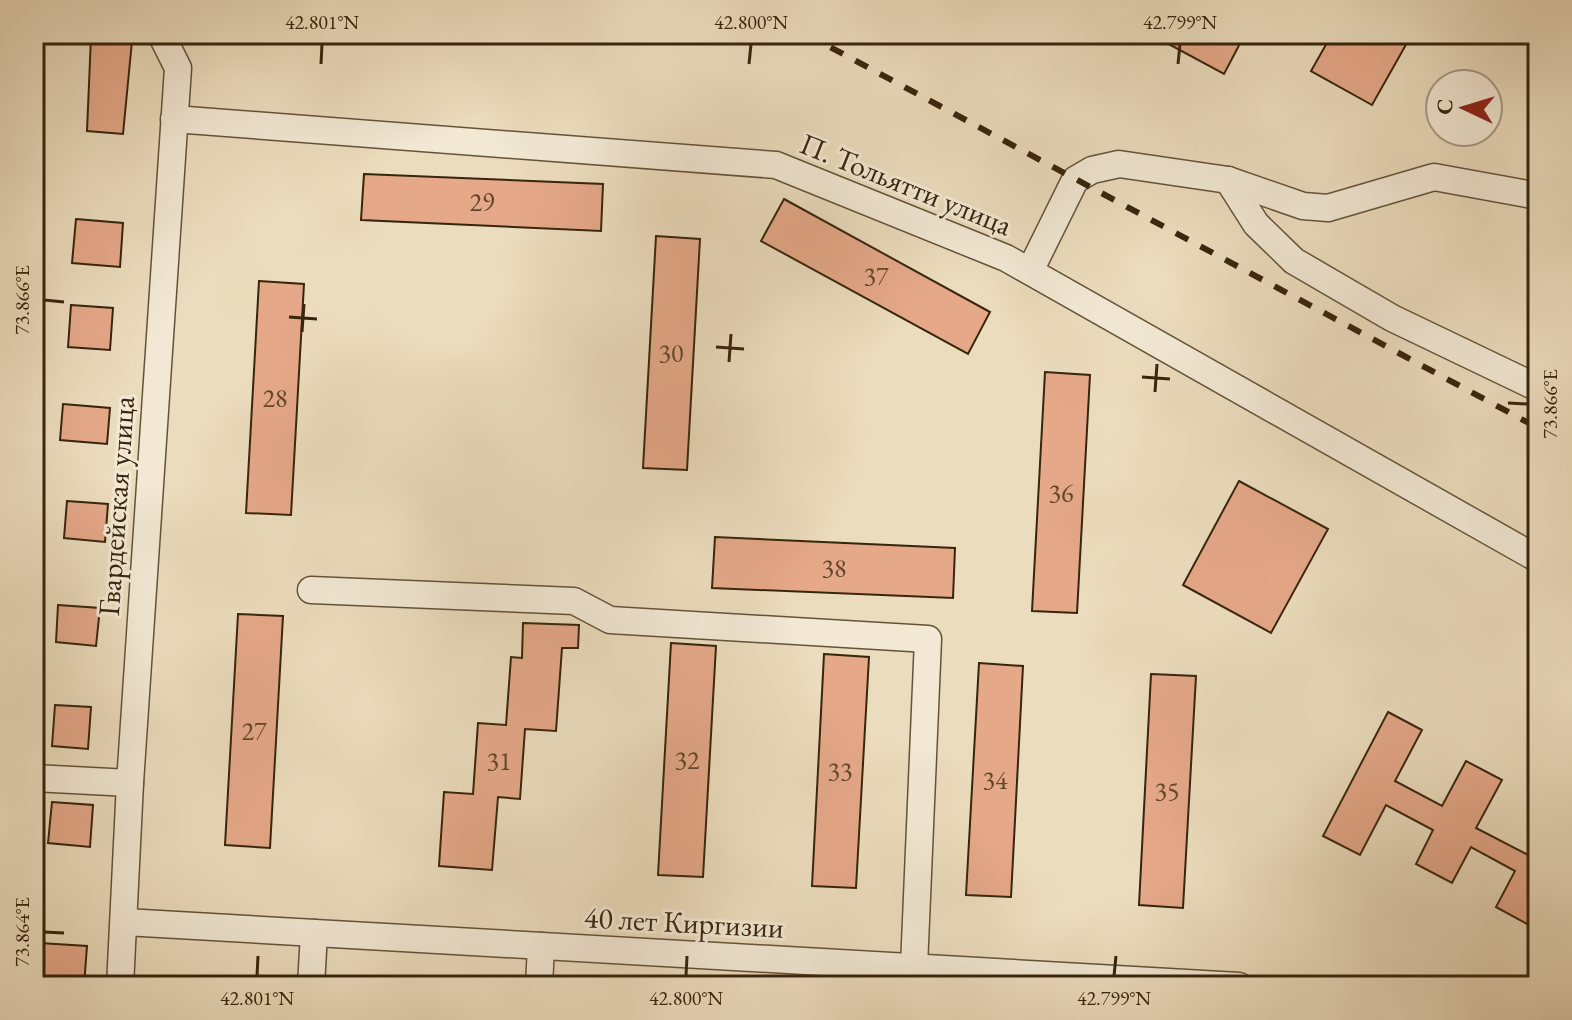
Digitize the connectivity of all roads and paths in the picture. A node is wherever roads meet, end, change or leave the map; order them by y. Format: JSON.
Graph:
{"nodes":[{"id":1,"x":161,"y":34,"type":"edge"},
{"id":2,"x":174,"y":119,"type":"junction"},
{"id":3,"x":1228,"y":180,"type":"junction"},
{"id":4,"x":1538,"y":196,"type":"edge"},
{"id":5,"x":1030,"y":271,"type":"junction"},
{"id":6,"x":1538,"y":388,"type":"edge"},
{"id":7,"x":1538,"y":559,"type":"edge"},
{"id":8,"x":311,"y":590,"type":"dead end"},
{"id":9,"x":34,"y":778,"type":"edge"},
{"id":10,"x":130,"y":783,"type":"junction"},
{"id":11,"x":125,"y":922,"type":"junction"},
{"id":12,"x":314,"y":933,"type":"junction"},
{"id":13,"x":541,"y":946,"type":"junction"},
{"id":14,"x":914,"y":967,"type":"junction"},
{"id":15,"x":877,"y":976,"type":"edge"},
{"id":16,"x":120,"y":986,"type":"edge"},
{"id":17,"x":311,"y":986,"type":"edge"},
{"id":18,"x":539,"y":986,"type":"edge"},
{"id":19,"x":1239,"y":986,"type":"edge"}],
"edges":[{"from":1,"to":2,"type":"street","name":"Гвардейская улица"},
{"from":2,"to":5,"type":"street","name":"П. Тольятти улица"},
{"from":2,"to":10,"type":"street","name":"Гвардейская улица"},
{"from":3,"to":4,"type":"street"},
{"from":3,"to":5,"type":"street"},
{"from":3,"to":6,"type":"street"},
{"from":5,"to":7,"type":"street","name":"П. Тольятти улица"},
{"from":8,"to":14,"type":"street"},
{"from":9,"to":10,"type":"street"},
{"from":10,"to":11,"type":"street","name":"Гвардейская улица"},
{"from":11,"to":12,"type":"street","name":"40 лет Киргизии"},
{"from":11,"to":16,"type":"street","name":"Гвардейская улица"},
{"from":12,"to":13,"type":"street","name":"40 лет Киргизии"},
{"from":12,"to":17,"type":"street"},
{"from":13,"to":15,"type":"street","name":"40 лет Киргизии"},
{"from":13,"to":18,"type":"street"},
{"from":14,"to":15,"type":"street","name":"40 лет Киргизии"},
{"from":14,"to":19,"type":"street","name":"40 лет Киргизии"}]}
